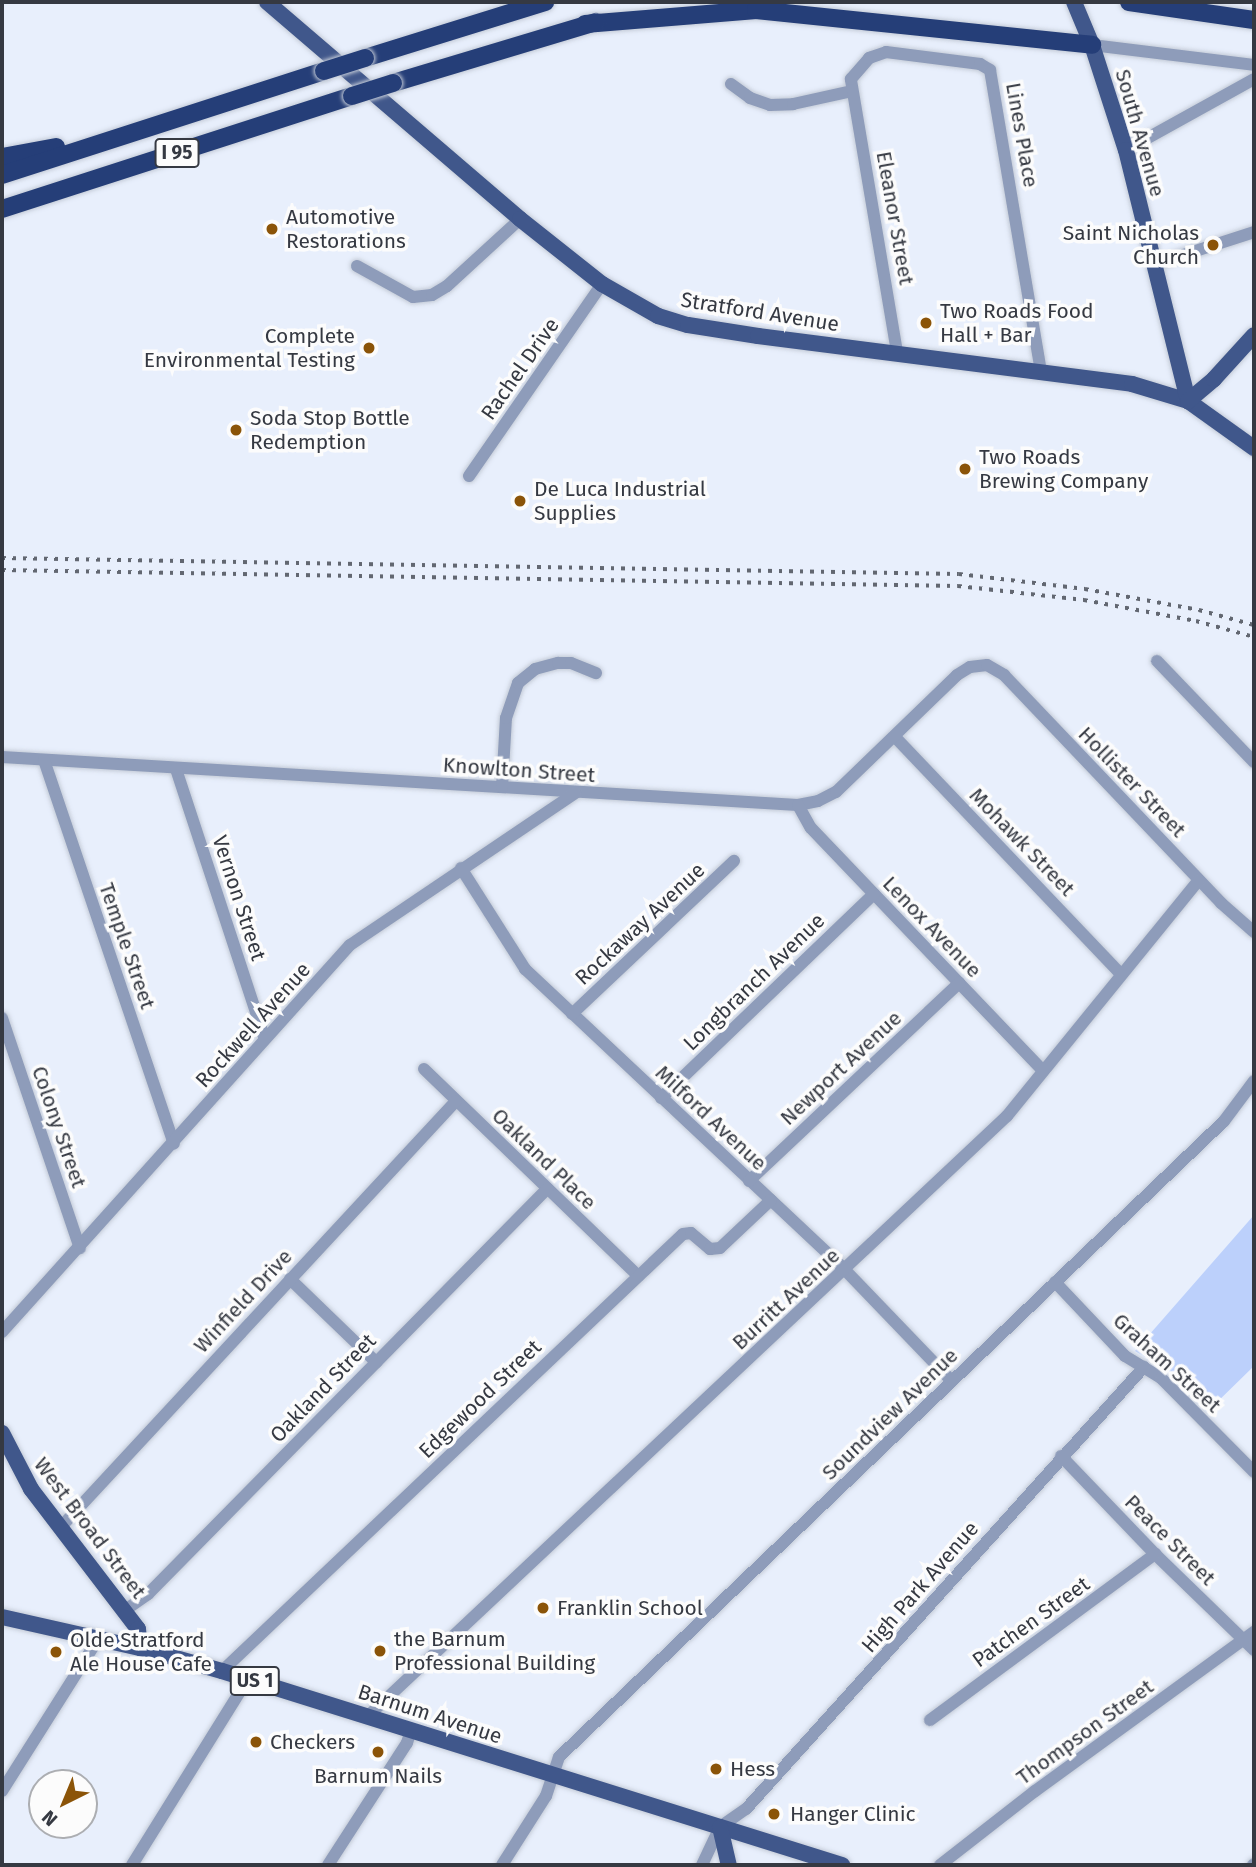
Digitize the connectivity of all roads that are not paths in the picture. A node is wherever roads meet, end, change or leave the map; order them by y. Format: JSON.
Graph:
{"nodes":[{"id":1,"x":267,"y":2,"type":"edge"},
{"id":2,"x":545,"y":2,"type":"edge"},
{"id":3,"x":699,"y":2,"type":"edge"},
{"id":4,"x":1074,"y":2,"type":"edge"},
{"id":5,"x":1129,"y":2,"type":"edge"},
{"id":6,"x":1254,"y":20,"type":"edge"},
{"id":7,"x":585,"y":24,"type":"junction"},
{"id":8,"x":1092,"y":45,"type":"junction"},
{"id":9,"x":1254,"y":65,"type":"edge"},
{"id":10,"x":1254,"y":79,"type":"edge"},
{"id":11,"x":731,"y":84,"type":"dead end"},
{"id":12,"x":852,"y":91,"type":"junction"},
{"id":13,"x":172,"y":120,"type":"junction"},
{"id":14,"x":1126,"y":150,"type":"junction"},
{"id":15,"x":171,"y":155,"type":"junction"},
{"id":16,"x":2,"y":157,"type":"edge"},
{"id":17,"x":2,"y":175,"type":"edge"},
{"id":18,"x":2,"y":209,"type":"edge"},
{"id":19,"x":520,"y":219,"type":"junction"},
{"id":20,"x":2,"y":221,"type":"edge"},
{"id":21,"x":1254,"y":232,"type":"edge"},
{"id":22,"x":1155,"y":264,"type":"junction"},
{"id":23,"x":357,"y":266,"type":"dead end"},
{"id":24,"x":602,"y":284,"type":"junction"},
{"id":25,"x":1254,"y":335,"type":"edge"},
{"id":26,"x":897,"y":352,"type":"junction"},
{"id":27,"x":1041,"y":370,"type":"junction"},
{"id":28,"x":1188,"y":401,"type":"junction"},
{"id":29,"x":1254,"y":447,"type":"edge"},
{"id":30,"x":469,"y":476,"type":"dead end"},
{"id":31,"x":1157,"y":661,"type":"dead end"},
{"id":32,"x":981,"y":665,"type":"joint"},
{"id":33,"x":596,"y":673,"type":"dead end"},
{"id":34,"x":895,"y":737,"type":"junction"},
{"id":35,"x":2,"y":757,"type":"edge"},
{"id":36,"x":44,"y":760,"type":"junction"},
{"id":37,"x":1254,"y":762,"type":"edge"},
{"id":38,"x":176,"y":769,"type":"junction"},
{"id":39,"x":502,"y":787,"type":"junction"},
{"id":40,"x":575,"y":793,"type":"junction"},
{"id":41,"x":799,"y":805,"type":"junction"},
{"id":42,"x":734,"y":861,"type":"dead end"},
{"id":43,"x":461,"y":868,"type":"junction"},
{"id":44,"x":1199,"y":880,"type":"junction"},
{"id":45,"x":874,"y":894,"type":"junction"},
{"id":46,"x":1254,"y":932,"type":"edge"},
{"id":47,"x":1121,"y":974,"type":"junction"},
{"id":48,"x":959,"y":983,"type":"junction"},
{"id":49,"x":572,"y":1014,"type":"junction"},
{"id":50,"x":2,"y":1018,"type":"edge"},
{"id":51,"x":265,"y":1038,"type":"junction"},
{"id":52,"x":424,"y":1069,"type":"dead end"},
{"id":53,"x":1044,"y":1071,"type":"junction"},
{"id":54,"x":1253,"y":1084,"type":"edge"},
{"id":55,"x":661,"y":1098,"type":"junction"},
{"id":56,"x":456,"y":1101,"type":"junction"},
{"id":57,"x":174,"y":1144,"type":"junction"},
{"id":58,"x":749,"y":1181,"type":"junction"},
{"id":59,"x":547,"y":1189,"type":"junction"},
{"id":60,"x":771,"y":1200,"type":"junction"},
{"id":61,"x":80,"y":1248,"type":"junction"},
{"id":62,"x":845,"y":1270,"type":"junction"},
{"id":63,"x":638,"y":1276,"type":"junction"},
{"id":64,"x":290,"y":1279,"type":"junction"},
{"id":65,"x":1055,"y":1282,"type":"junction"},
{"id":66,"x":2,"y":1332,"type":"edge"},
{"id":67,"x":376,"y":1362,"type":"junction"},
{"id":68,"x":1144,"y":1367,"type":"junction"},
{"id":69,"x":952,"y":1381,"type":"junction"},
{"id":70,"x":3,"y":1437,"type":"edge"},
{"id":71,"x":1061,"y":1456,"type":"junction"},
{"id":72,"x":1254,"y":1472,"type":"edge"},
{"id":73,"x":60,"y":1528,"type":"junction"},
{"id":74,"x":1155,"y":1554,"type":"junction"},
{"id":75,"x":124,"y":1611,"type":"junction"},
{"id":76,"x":2,"y":1617,"type":"edge"},
{"id":77,"x":1249,"y":1636,"type":"edge"},
{"id":78,"x":98,"y":1639,"type":"junction"},
{"id":79,"x":141,"y":1648,"type":"junction"},
{"id":80,"x":1254,"y":1650,"type":"edge"},
{"id":81,"x":222,"y":1671,"type":"junction"},
{"id":82,"x":248,"y":1679,"type":"junction"},
{"id":83,"x":368,"y":1716,"type":"junction"},
{"id":84,"x":930,"y":1720,"type":"dead end"},
{"id":85,"x":411,"y":1730,"type":"junction"},
{"id":86,"x":555,"y":1775,"type":"junction"},
{"id":87,"x":2,"y":1791,"type":"edge"},
{"id":88,"x":720,"y":1827,"type":"junction"},
{"id":89,"x":132,"y":1865,"type":"edge"},
{"id":90,"x":328,"y":1865,"type":"edge"},
{"id":91,"x":502,"y":1865,"type":"edge"},
{"id":92,"x":702,"y":1865,"type":"edge"},
{"id":93,"x":729,"y":1865,"type":"edge"},
{"id":94,"x":842,"y":1865,"type":"edge"},
{"id":95,"x":940,"y":1865,"type":"edge"}],
"edges":[{"from":1,"to":19,"type":"main road","name":"Stratford Avenue"},
{"from":2,"to":13,"type":"highway","number":"I 95","bridge":true},
{"from":3,"to":7,"type":"highway","number":"I 95"},
{"from":4,"to":8,"type":"main road","name":"South Avenue"},
{"from":5,"to":6,"type":"highway"},
{"from":7,"to":8,"type":"highway"},
{"from":7,"to":15,"type":"highway","number":"I 95","bridge":true},
{"from":8,"to":9,"type":"street"},
{"from":8,"to":14,"type":"main road","name":"South Avenue"},
{"from":10,"to":14,"type":"street"},
{"from":11,"to":12,"type":"street"},
{"from":12,"to":26,"type":"street","name":"Eleanor Street"},
{"from":12,"to":27,"type":"street","name":"Lines Place"},
{"from":13,"to":16,"type":"highway"},
{"from":13,"to":17,"type":"highway","number":"I 95"},
{"from":14,"to":22,"type":"main road","name":"South Avenue"},
{"from":15,"to":18,"type":"highway","number":"I 95"},
{"from":15,"to":20,"type":"highway"},
{"from":19,"to":23,"type":"street"},
{"from":19,"to":24,"type":"main road","name":"Stratford Avenue"},
{"from":21,"to":22,"type":"street"},
{"from":22,"to":28,"type":"main road","name":"South Avenue"},
{"from":24,"to":26,"type":"main road","name":"Stratford Avenue"},
{"from":24,"to":30,"type":"street","name":"Rachel Drive"},
{"from":25,"to":28,"type":"main road"},
{"from":26,"to":27,"type":"main road","name":"Stratford Avenue"},
{"from":27,"to":28,"type":"main road","name":"Stratford Avenue"},
{"from":28,"to":29,"type":"main road","name":"Stratford Avenue"},
{"from":31,"to":37,"type":"street"},
{"from":32,"to":34,"type":"street","name":"Knowlton Street"},
{"from":32,"to":44,"type":"street","name":"Hollister Street"},
{"from":33,"to":39,"type":"street"},
{"from":34,"to":41,"type":"street","name":"Knowlton Street"},
{"from":34,"to":47,"type":"street","name":"Mohawk Street"},
{"from":35,"to":36,"type":"street","name":"Knowlton Street"},
{"from":36,"to":38,"type":"street","name":"Knowlton Street"},
{"from":36,"to":57,"type":"street","name":"Temple Street"},
{"from":38,"to":39,"type":"street","name":"Knowlton Street"},
{"from":38,"to":51,"type":"street","name":"Vernon Street"},
{"from":39,"to":40,"type":"street","name":"Knowlton Street"},
{"from":40,"to":41,"type":"street","name":"Knowlton Street"},
{"from":40,"to":43,"type":"street","name":"Rockwell Avenue"},
{"from":41,"to":45,"type":"street","name":"Lenox Avenue"},
{"from":42,"to":49,"type":"street","name":"Rockaway Avenue"},
{"from":43,"to":49,"type":"street","name":"Milford Avenue"},
{"from":43,"to":51,"type":"street","name":"Rockwell Avenue"},
{"from":44,"to":46,"type":"street","name":"Hollister Street"},
{"from":44,"to":47,"type":"street","name":"Burritt Avenue"},
{"from":45,"to":48,"type":"street","name":"Lenox Avenue"},
{"from":45,"to":55,"type":"street","name":"Longbranch Avenue"},
{"from":47,"to":53,"type":"street","name":"Burritt Avenue"},
{"from":48,"to":53,"type":"street","name":"Lenox Avenue"},
{"from":48,"to":58,"type":"street","name":"Newport Avenue"},
{"from":49,"to":55,"type":"street","name":"Milford Avenue"},
{"from":50,"to":61,"type":"street","name":"Colony Street"},
{"from":51,"to":57,"type":"street","name":"Rockwell Avenue"},
{"from":52,"to":56,"type":"street","name":"Oakland Place"},
{"from":53,"to":62,"type":"street","name":"Burritt Avenue"},
{"from":54,"to":65,"type":"street","name":"Soundview Avenue"},
{"from":55,"to":58,"type":"street","name":"Milford Avenue"},
{"from":56,"to":59,"type":"street","name":"Oakland Place"},
{"from":56,"to":64,"type":"street","name":"Winfield Drive"},
{"from":57,"to":61,"type":"street","name":"Rockwell Avenue"},
{"from":58,"to":60,"type":"street","name":"Milford Avenue"},
{"from":59,"to":63,"type":"street","name":"Oakland Place"},
{"from":59,"to":67,"type":"street","name":"Oakland Street"},
{"from":60,"to":62,"type":"street","name":"Milford Avenue"},
{"from":60,"to":63,"type":"street","name":"Edgewood Street"},
{"from":61,"to":66,"type":"street","name":"Rockwell Avenue"},
{"from":62,"to":69,"type":"street","name":"Milford Avenue"},
{"from":62,"to":83,"type":"street","name":"Burritt Avenue"},
{"from":63,"to":81,"type":"street","name":"Edgewood Street"},
{"from":64,"to":67,"type":"street"},
{"from":64,"to":73,"type":"street","name":"Winfield Drive"},
{"from":65,"to":68,"type":"street","name":"Graham Street"},
{"from":65,"to":69,"type":"street","name":"Soundview Avenue"},
{"from":67,"to":75,"type":"street","name":"Oakland Street"},
{"from":68,"to":71,"type":"street","name":"High Park Avenue"},
{"from":68,"to":72,"type":"street","name":"Graham Street"},
{"from":69,"to":86,"type":"street","name":"Soundview Avenue"},
{"from":70,"to":73,"type":"main road","name":"West Broad Street"},
{"from":71,"to":74,"type":"street","name":"Peace Street"},
{"from":71,"to":88,"type":"street","name":"High Park Avenue"},
{"from":73,"to":75,"type":"main road","name":"West Broad Street"},
{"from":74,"to":77,"type":"street","name":"Peace Street"},
{"from":74,"to":84,"type":"street","name":"Patchen Street"},
{"from":75,"to":79,"type":"main road","name":"West Broad Street"},
{"from":76,"to":78,"type":"main road","name":"Barnum Avenue","number":"US 1"},
{"from":77,"to":80,"type":"street","name":"Peace Street"},
{"from":77,"to":95,"type":"street","name":"Thompson Street"},
{"from":78,"to":79,"type":"main road","name":"Barnum Avenue","number":"US 1"},
{"from":78,"to":87,"type":"street"},
{"from":79,"to":81,"type":"main road","name":"Barnum Avenue","number":"US 1"},
{"from":81,"to":82,"type":"main road","name":"Barnum Avenue","number":"US 1"},
{"from":82,"to":83,"type":"main road","name":"Barnum Avenue","number":"US 1"},
{"from":82,"to":89,"type":"street"},
{"from":83,"to":85,"type":"main road","name":"Barnum Avenue","number":"US 1"},
{"from":85,"to":86,"type":"main road","name":"Barnum Avenue","number":"US 1"},
{"from":85,"to":90,"type":"street"},
{"from":86,"to":88,"type":"main road","name":"Barnum Avenue","number":"US 1"},
{"from":86,"to":91,"type":"street","name":"Soundview Avenue"},
{"from":88,"to":92,"type":"street"},
{"from":88,"to":93,"type":"main road"},
{"from":88,"to":94,"type":"main road","name":"Barnum Avenue"}]}
